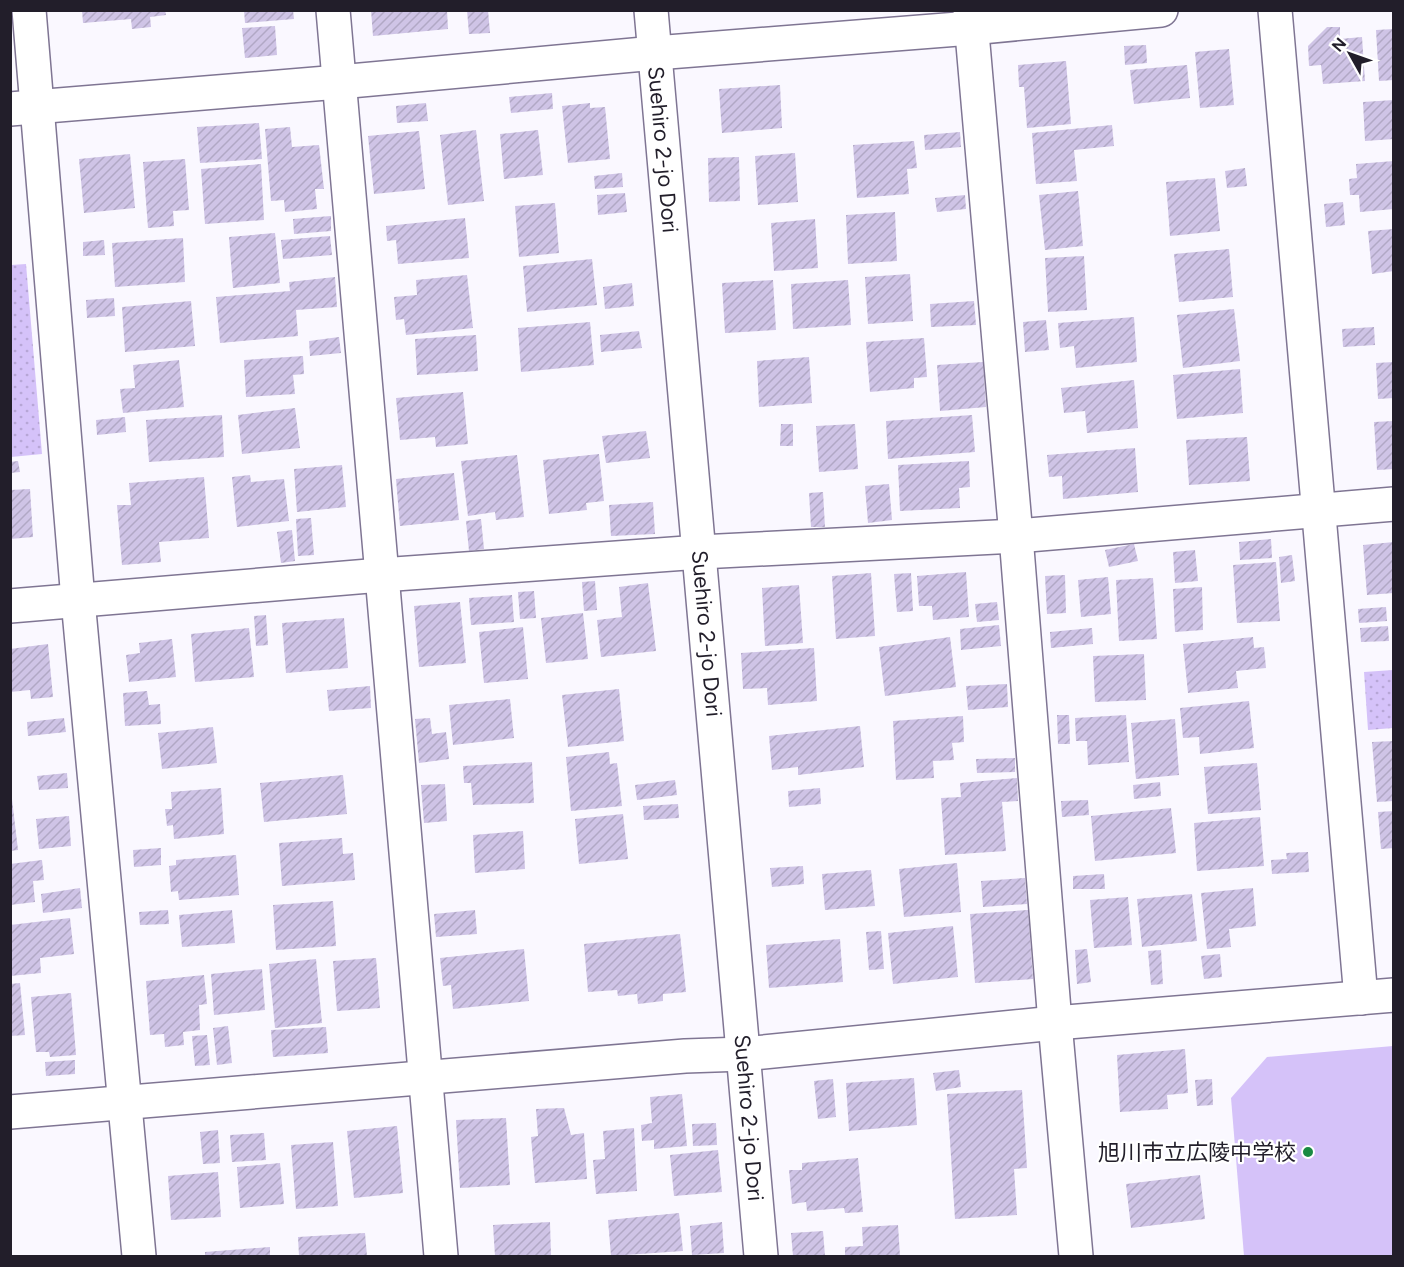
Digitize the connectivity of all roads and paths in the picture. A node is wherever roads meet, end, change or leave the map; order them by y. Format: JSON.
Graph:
{"nodes":[{"id":1,"x":29,"y":10,"type":"edge"},
{"id":2,"x":333,"y":10,"type":"edge"},
{"id":3,"x":651,"y":10,"type":"edge"},
{"id":4,"x":1161,"y":10,"type":"edge"},
{"id":5,"x":1275,"y":10,"type":"edge"},
{"id":6,"x":971,"y":19,"type":"edge"},
{"id":7,"x":655,"y":53,"type":"junction"},
{"id":8,"x":339,"y":82,"type":"junction"},
{"id":9,"x":24,"y":108,"type":"edge"},
{"id":10,"x":1394,"y":504,"type":"edge"},
{"id":11,"x":1317,"y":511,"type":"junction"},
{"id":12,"x":1016,"y":536,"type":"junction"},
{"id":13,"x":700,"y":552,"type":"junction"},
{"id":14,"x":381,"y":575,"type":"junction"},
{"id":15,"x":78,"y":600,"type":"junction"},
{"id":16,"x":10,"y":606,"type":"edge"},
{"id":17,"x":1394,"y":994,"type":"edge"},
{"id":18,"x":1360,"y":998,"type":"junction"},
{"id":19,"x":1055,"y":1023,"type":"junction"},
{"id":20,"x":744,"y":1054,"type":"junction"},
{"id":21,"x":425,"y":1078,"type":"junction"},
{"id":22,"x":126,"y":1101,"type":"junction"},
{"id":23,"x":10,"y":1112,"type":"edge"},
{"id":24,"x":139,"y":1257,"type":"edge"},
{"id":25,"x":441,"y":1257,"type":"edge"},
{"id":26,"x":760,"y":1257,"type":"edge"},
{"id":27,"x":1076,"y":1257,"type":"edge"}],
"edges":[{"from":1,"to":9,"type":"street"},
{"from":2,"to":8,"type":"street"},
{"from":3,"to":7,"type":"street","name":"Suehiro 2-jo Dori"},
{"from":4,"to":6,"type":"street"},
{"from":5,"to":11,"type":"street"},
{"from":6,"to":7,"type":"street"},
{"from":6,"to":12,"type":"street"},
{"from":7,"to":8,"type":"street"},
{"from":7,"to":13,"type":"street","name":"Suehiro 2-jo Dori"},
{"from":8,"to":9,"type":"street"},
{"from":8,"to":14,"type":"street"},
{"from":9,"to":15,"type":"street"},
{"from":10,"to":11,"type":"street"},
{"from":11,"to":12,"type":"street"},
{"from":11,"to":18,"type":"street"},
{"from":12,"to":13,"type":"street"},
{"from":12,"to":19,"type":"street"},
{"from":13,"to":14,"type":"street"},
{"from":13,"to":20,"type":"street","name":"Suehiro 2-jo Dori"},
{"from":14,"to":15,"type":"street"},
{"from":14,"to":21,"type":"street"},
{"from":15,"to":16,"type":"street"},
{"from":15,"to":22,"type":"street"},
{"from":17,"to":18,"type":"street"},
{"from":18,"to":19,"type":"street"},
{"from":19,"to":20,"type":"street"},
{"from":19,"to":27,"type":"street"},
{"from":20,"to":21,"type":"street"},
{"from":20,"to":26,"type":"street","name":"Suehiro 2-jo Dori"},
{"from":21,"to":22,"type":"street"},
{"from":21,"to":25,"type":"street"},
{"from":22,"to":23,"type":"street"},
{"from":22,"to":24,"type":"street"}]}
